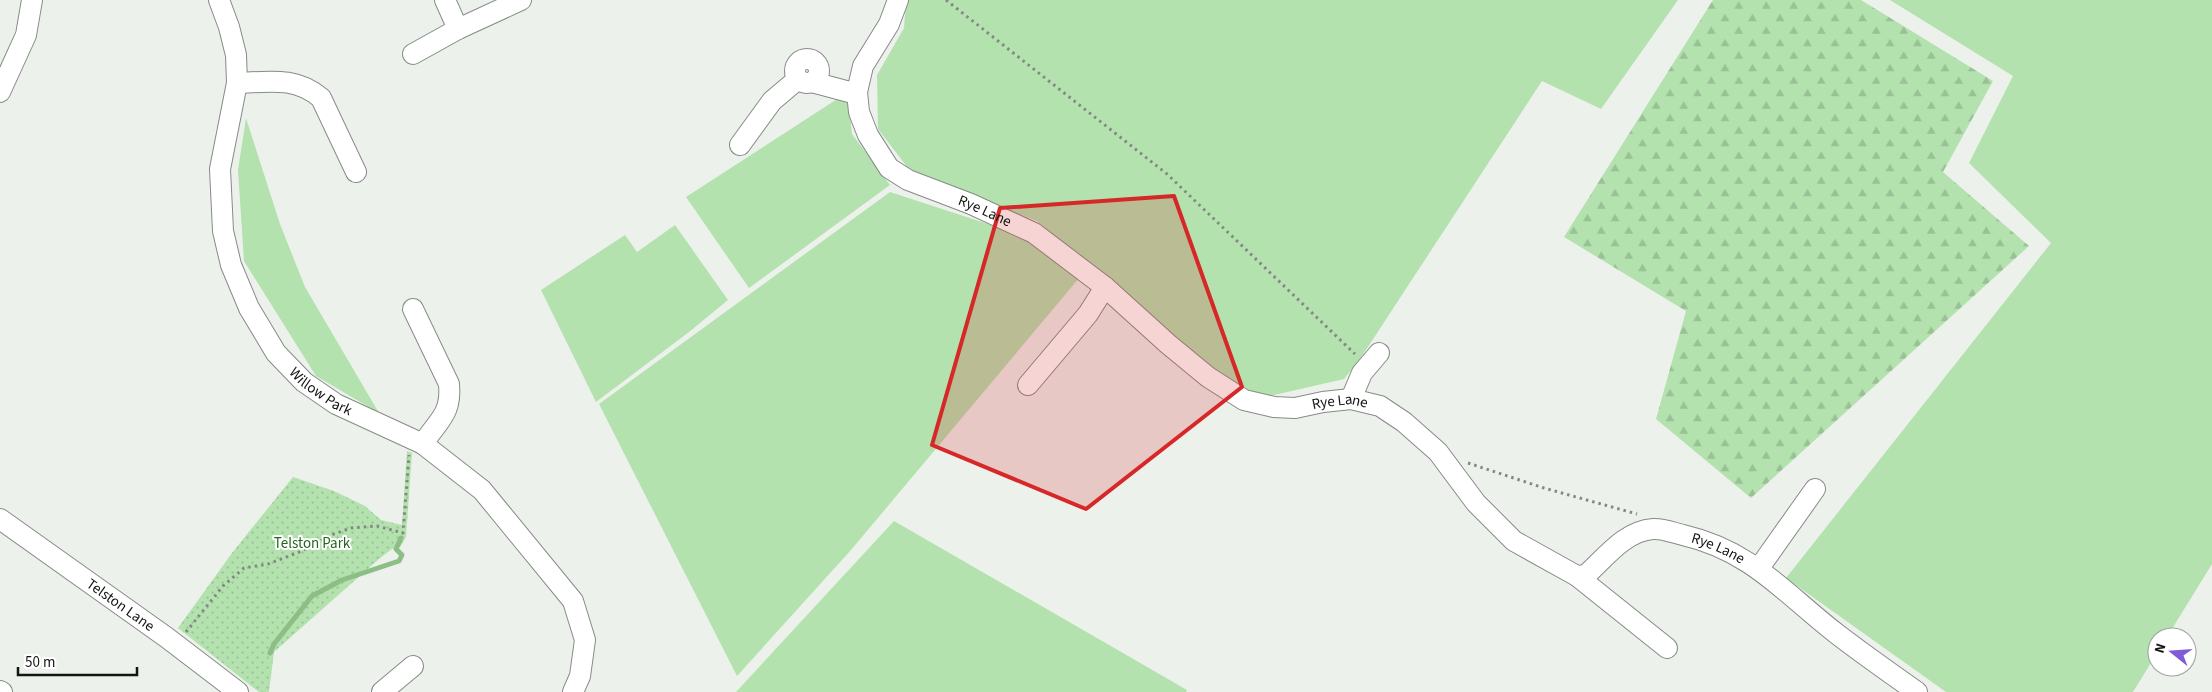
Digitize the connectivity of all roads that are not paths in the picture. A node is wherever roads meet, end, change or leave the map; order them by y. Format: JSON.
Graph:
{"nodes":[{"id":1,"x":32,"y":0,"type":"edge"},
{"id":2,"x":219,"y":0,"type":"edge"},
{"id":3,"x":445,"y":0,"type":"edge"},
{"id":4,"x":521,"y":0,"type":"edge"},
{"id":5,"x":898,"y":0,"type":"edge"},
{"id":6,"x":458,"y":28,"type":"junction"},
{"id":7,"x":413,"y":54,"type":"dead end"},
{"id":8,"x":237,"y":83,"type":"junction"},
{"id":9,"x":0,"y":92,"type":"edge"},
{"id":10,"x":857,"y":94,"type":"junction"},
{"id":11,"x":740,"y":145,"type":"dead end"},
{"id":12,"x":356,"y":172,"type":"dead end"},
{"id":13,"x":1105,"y":287,"type":"junction"},
{"id":14,"x":413,"y":309,"type":"dead end"},
{"id":15,"x":1379,"y":353,"type":"dead end"},
{"id":16,"x":1028,"y":385,"type":"dead end"},
{"id":17,"x":1351,"y":399,"type":"junction"},
{"id":18,"x":416,"y":440,"type":"junction"},
{"id":19,"x":1815,"y":489,"type":"dead end"},
{"id":20,"x":0,"y":520,"type":"edge"},
{"id":21,"x":1759,"y":568,"type":"junction"},
{"id":22,"x":1577,"y":576,"type":"junction"},
{"id":23,"x":1667,"y":648,"type":"dead end"},
{"id":24,"x":413,"y":666,"type":"dead end"},
{"id":25,"x":238,"y":692,"type":"edge"},
{"id":26,"x":382,"y":692,"type":"edge"},
{"id":27,"x":573,"y":692,"type":"edge"},
{"id":28,"x":1917,"y":692,"type":"edge"}],
"edges":[{"from":1,"to":9,"type":"street"},
{"from":2,"to":8,"type":"street","name":"Willow Park"},
{"from":3,"to":6,"type":"street"},
{"from":4,"to":6,"type":"street"},
{"from":5,"to":10,"type":"street","name":"Rye Lane"},
{"from":6,"to":7,"type":"street"},
{"from":8,"to":12,"type":"street"},
{"from":8,"to":18,"type":"street","name":"Willow Park"},
{"from":10,"to":11,"type":"street"},
{"from":10,"to":13,"type":"street","name":"Rye Lane"},
{"from":13,"to":16,"type":"street"},
{"from":13,"to":17,"type":"street","name":"Rye Lane"},
{"from":14,"to":18,"type":"street"},
{"from":15,"to":17,"type":"street"},
{"from":17,"to":22,"type":"street","name":"Rye Lane"},
{"from":18,"to":27,"type":"street","name":"Willow Park"},
{"from":19,"to":21,"type":"street"},
{"from":20,"to":25,"type":"street","name":"Telston Lane"},
{"from":21,"to":22,"type":"street","name":"Rye Lane"},
{"from":21,"to":28,"type":"street","name":"Rye Lane"},
{"from":22,"to":23,"type":"street"},
{"from":24,"to":26,"type":"street"}]}
